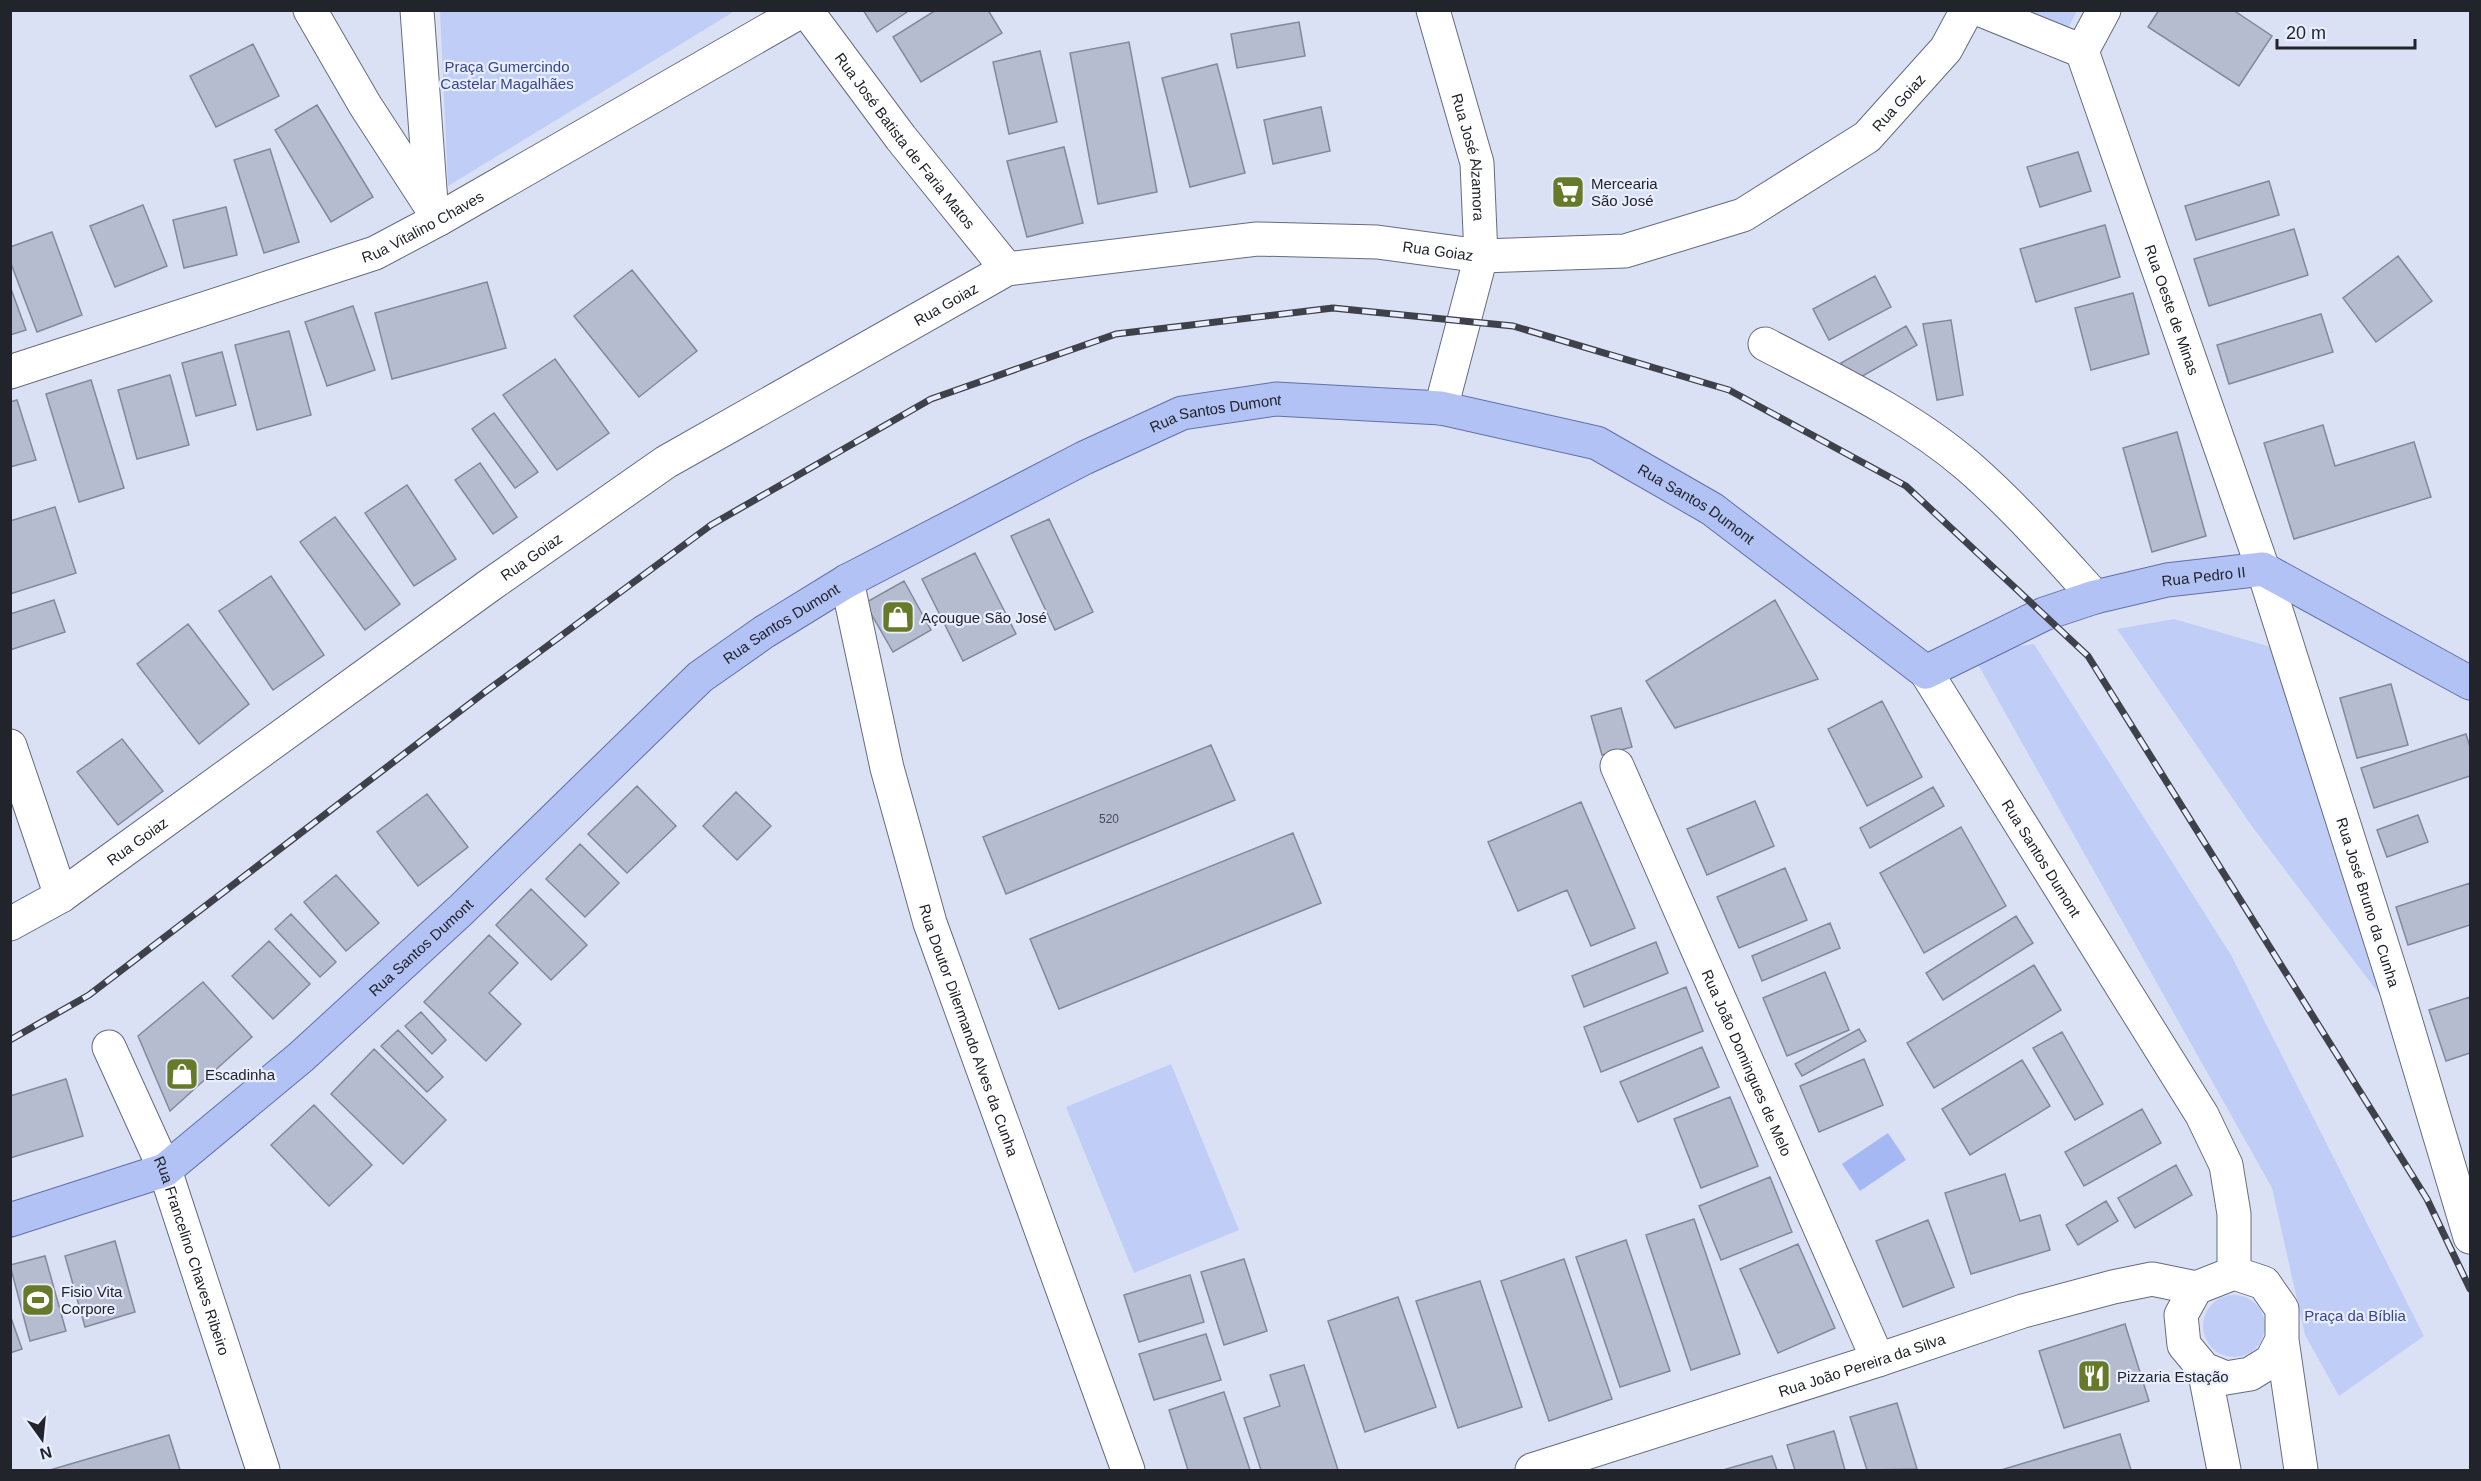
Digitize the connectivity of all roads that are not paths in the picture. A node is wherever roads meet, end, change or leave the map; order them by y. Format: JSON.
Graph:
{"nodes":[{"id":1,"x":310,"y":10,"type":"edge"},
{"id":2,"x":417,"y":10,"type":"edge"},
{"id":3,"x":805,"y":10,"type":"edge"},
{"id":4,"x":1433,"y":10,"type":"edge"},
{"id":5,"x":1967,"y":10,"type":"edge"},
{"id":6,"x":1981,"y":10,"type":"edge"},
{"id":7,"x":2104,"y":10,"type":"edge"},
{"id":8,"x":2082,"y":51,"type":"junction"},
{"id":9,"x":435,"y":214,"type":"junction"},
{"id":10,"x":1481,"y":256,"type":"junction"},
{"id":11,"x":1007,"y":268,"type":"junction"},
{"id":12,"x":1765,"y":344,"type":"dead end"},
{"id":13,"x":10,"y":372,"type":"edge"},
{"id":14,"x":1441,"y":408,"type":"junction"},
{"id":15,"x":2263,"y":569,"type":"junction"},
{"id":16,"x":848,"y":581,"type":"junction"},
{"id":17,"x":2095,"y":597,"type":"junction"},
{"id":18,"x":1926,"y":672,"type":"junction"},
{"id":19,"x":2470,"y":683,"type":"edge"},
{"id":20,"x":10,"y":746,"type":"edge"},
{"id":21,"x":1617,"y":766,"type":"dead end"},
{"id":22,"x":61,"y":896,"type":"junction"},
{"id":23,"x":10,"y":924,"type":"edge"},
{"id":24,"x":109,"y":1047,"type":"dead end"},
{"id":25,"x":165,"y":1170,"type":"junction"},
{"id":26,"x":10,"y":1220,"type":"edge"},
{"id":27,"x":2470,"y":1237,"type":"edge"},
{"id":28,"x":2234,"y":1273,"type":"junction"},
{"id":29,"x":2196,"y":1288,"type":"junction"},
{"id":30,"x":2282,"y":1340,"type":"junction"},
{"id":31,"x":1878,"y":1360,"type":"junction"},
{"id":32,"x":2204,"y":1369,"type":"junction"},
{"id":33,"x":263,"y":1470,"type":"edge"},
{"id":34,"x":1128,"y":1470,"type":"edge"},
{"id":35,"x":1532,"y":1470,"type":"edge"},
{"id":36,"x":2224,"y":1470,"type":"edge"},
{"id":37,"x":2301,"y":1470,"type":"edge"}],
"edges":[{"from":1,"to":9,"type":"street"},
{"from":2,"to":9,"type":"street"},
{"from":3,"to":9,"type":"street","name":"Rua Vitalino Chaves"},
{"from":3,"to":11,"type":"street","name":"Rua José Batista de Faria Matos"},
{"from":4,"to":10,"type":"street","name":"Rua José Alzamora"},
{"from":5,"to":10,"type":"street","name":"Rua Goiaz"},
{"from":6,"to":8,"type":"street"},
{"from":7,"to":8,"type":"street"},
{"from":8,"to":15,"type":"street","name":"Rua Oeste de Minas"},
{"from":9,"to":13,"type":"street","name":"Rua Vitalino Chaves"},
{"from":10,"to":11,"type":"street","name":"Rua Goiaz"},
{"from":10,"to":14,"type":"street","name":"Rua José Alzamora"},
{"from":11,"to":22,"type":"street","name":"Rua Goiaz"},
{"from":12,"to":17,"type":"street"},
{"from":14,"to":16,"type":"main road","name":"Rua Santos Dumont"},
{"from":14,"to":18,"type":"main road","name":"Rua Santos Dumont"},
{"from":15,"to":17,"type":"main road","name":"Rua Pedro II"},
{"from":15,"to":19,"type":"main road","name":"Rua Pedro II"},
{"from":15,"to":27,"type":"street","name":"Rua José Bruno da Cunha"},
{"from":16,"to":25,"type":"main road","name":"Rua Santos Dumont"},
{"from":16,"to":34,"type":"street","name":"Rua Doutor Dilermando Alves da Cunha"},
{"from":17,"to":18,"type":"main road","name":"Rua Pedro II"},
{"from":18,"to":28,"type":"street","name":"Rua Santos Dumont"},
{"from":20,"to":22,"type":"street"},
{"from":21,"to":31,"type":"street","name":"Rua João Domingues de Melo"},
{"from":22,"to":23,"type":"street","name":"Rua Goiaz"},
{"from":24,"to":25,"type":"street","name":"Rua Francelino Chaves Ribeiro"},
{"from":25,"to":26,"type":"main road","name":"Rua Santos Dumont"},
{"from":25,"to":33,"type":"street","name":"Rua Francelino Chaves Ribeiro"},
{"from":28,"to":29,"type":"street"},
{"from":28,"to":30,"type":"street"},
{"from":29,"to":31,"type":"street","name":"Rua João Pereira da Silva"},
{"from":29,"to":32,"type":"street"},
{"from":30,"to":32,"type":"street"},
{"from":30,"to":37,"type":"street"},
{"from":31,"to":35,"type":"street","name":"Rua João Pereira da Silva"},
{"from":32,"to":36,"type":"street"}]}
